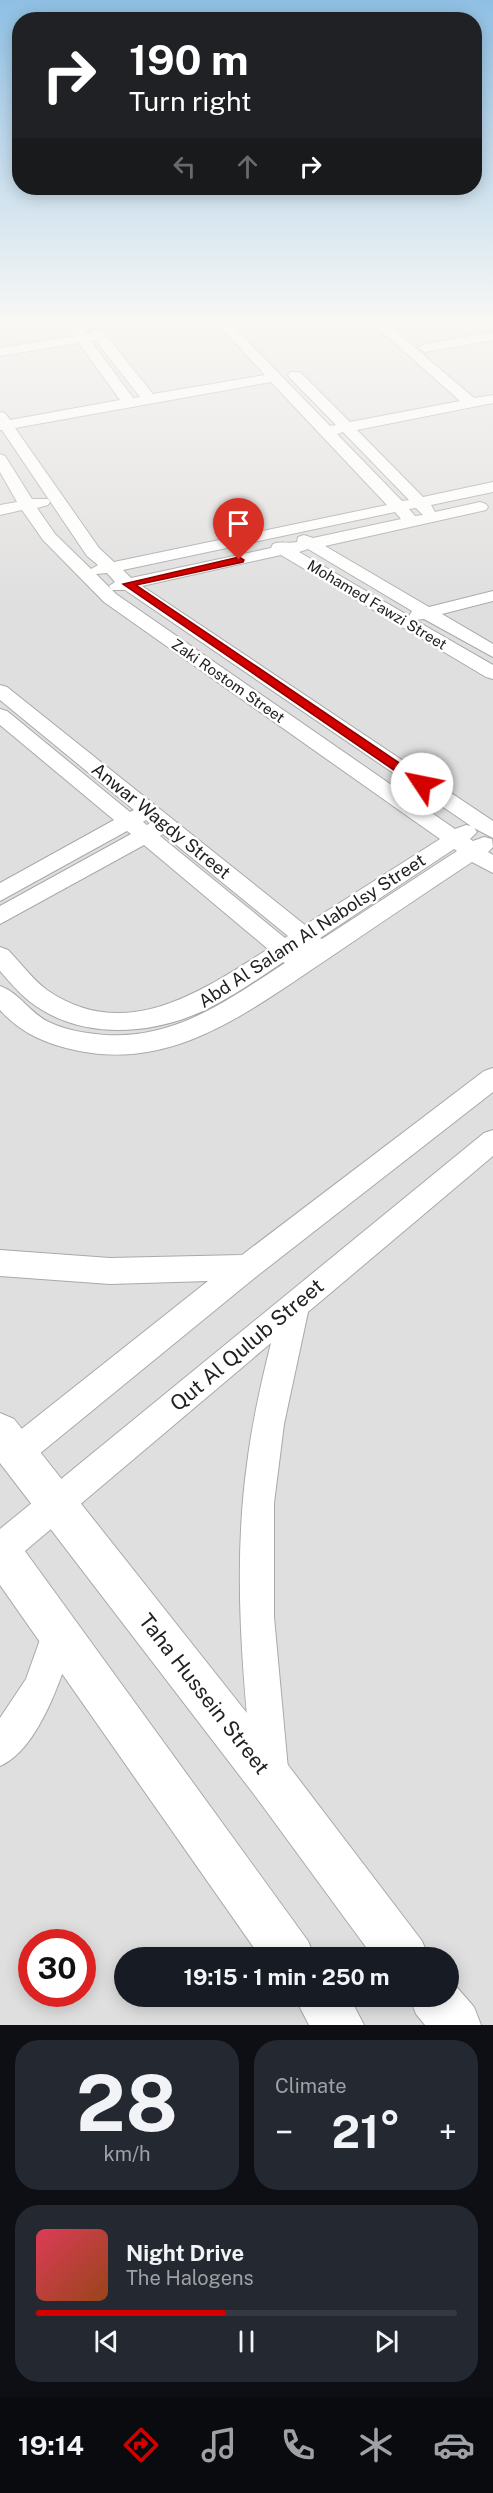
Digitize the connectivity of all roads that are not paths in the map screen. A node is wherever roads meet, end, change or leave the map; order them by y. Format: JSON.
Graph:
{"nodes":[{"id":1,"x":21,"y":416,"type":"edge"},
{"id":2,"x":312,"y":416,"type":"edge"},
{"id":3,"x":336,"y":416,"type":"edge"},
{"id":4,"x":413,"y":416,"type":"edge"},
{"id":5,"x":420,"y":416,"type":"edge"},
{"id":6,"x":1,"y":420,"type":"edge"},
{"id":7,"x":350,"y":431,"type":"junction"},
{"id":8,"x":330,"y":435,"type":"junction"},
{"id":9,"x":0,"y":459,"type":"edge"},
{"id":10,"x":493,"y":487,"type":"edge"},
{"id":11,"x":52,"y":495,"type":"junction"},
{"id":12,"x":0,"y":499,"type":"edge"},
{"id":13,"x":24,"y":500,"type":"junction"},
{"id":14,"x":420,"y":502,"type":"junction"},
{"id":15,"x":493,"y":504,"type":"edge"},
{"id":16,"x":398,"y":507,"type":"junction"},
{"id":17,"x":0,"y":510,"type":"edge"},
{"id":18,"x":434,"y":517,"type":"junction"},
{"id":19,"x":412,"y":522,"type":"junction"},
{"id":20,"x":288,"y":530,"type":"junction"},
{"id":21,"x":261,"y":536,"type":"junction"},
{"id":22,"x":310,"y":544,"type":"junction"},
{"id":23,"x":284,"y":550,"type":"junction"},
{"id":24,"x":108,"y":568,"type":"junction"},
{"id":25,"x":83,"y":573,"type":"junction"},
{"id":26,"x":128,"y":584,"type":"junction"},
{"id":27,"x":101,"y":590,"type":"junction"},
{"id":28,"x":493,"y":596,"type":"edge"},
{"id":29,"x":426,"y":612,"type":"junction"},
{"id":30,"x":493,"y":613,"type":"edge"},
{"id":31,"x":400,"y":619,"type":"junction"},
{"id":32,"x":446,"y":625,"type":"junction"},
{"id":33,"x":421,"y":631,"type":"junction"},
{"id":34,"x":493,"y":652,"type":"edge"},
{"id":35,"x":493,"y":674,"type":"edge"},
{"id":36,"x":0,"y":691,"type":"edge"},
{"id":37,"x":5,"y":714,"type":"edge"},
{"id":38,"x":18,"y":729,"type":"edge"},
{"id":39,"x":148,"y":811,"type":"junction"},
{"id":40,"x":129,"y":822,"type":"junction"},
{"id":41,"x":165,"y":825,"type":"junction"},
{"id":42,"x":490,"y":827,"type":"edge"},
{"id":43,"x":146,"y":836,"type":"junction"},
{"id":44,"x":464,"y":845,"type":"junction"},
{"id":45,"x":493,"y":866,"type":"edge"},
{"id":46,"x":0,"y":893,"type":"edge"},
{"id":47,"x":0,"y":916,"type":"edge"},
{"id":48,"x":313,"y":944,"type":"junction"},
{"id":49,"x":0,"y":956,"type":"edge"},
{"id":50,"x":292,"y":957,"type":"junction"},
{"id":51,"x":0,"y":994,"type":"edge"},
{"id":52,"x":493,"y":1078,"type":"edge"},
{"id":53,"x":493,"y":1141,"type":"edge"},
{"id":54,"x":0,"y":1263,"type":"edge"},
{"id":55,"x":247,"y":1267,"type":"junction"},
{"id":56,"x":296,"y":1305,"type":"junction"},
{"id":57,"x":8,"y":1442,"type":"edge"},
{"id":58,"x":55,"y":1505,"type":"junction"},
{"id":59,"x":0,"y":1550,"type":"edge"},
{"id":60,"x":59,"y":1632,"type":"junction"},
{"id":61,"x":0,"y":1748,"type":"edge"},
{"id":62,"x":272,"y":1781,"type":"junction"},
{"id":63,"x":283,"y":1947,"type":"edge"},
{"id":64,"x":397,"y":1947,"type":"edge"},
{"id":65,"x":327,"y":2007,"type":"edge"},
{"id":66,"x":442,"y":2007,"type":"edge"},
{"id":67,"x":339,"y":2025,"type":"edge"},
{"id":68,"x":456,"y":2025,"type":"edge"}],
"edges":[{"from":1,"to":6,"type":"street"},
{"from":2,"to":8,"type":"street"},
{"from":3,"to":7,"type":"street"},
{"from":4,"to":7,"type":"street"},
{"from":5,"to":7,"type":"street"},
{"from":6,"to":11,"type":"street","name":"Zaki Rostom Street"},
{"from":7,"to":8,"type":"street"},
{"from":7,"to":14,"type":"street"},
{"from":8,"to":16,"type":"street"},
{"from":9,"to":13,"type":"street","name":"Zaki Rostom Street"},
{"from":10,"to":14,"type":"street"},
{"from":11,"to":13,"type":"street"},
{"from":11,"to":24,"type":"street","name":"Zaki Rostom Street"},
{"from":12,"to":13,"type":"street"},
{"from":13,"to":17,"type":"street"},
{"from":13,"to":25,"type":"street","name":"Zaki Rostom Street"},
{"from":14,"to":16,"type":"street"},
{"from":14,"to":18,"type":"street"},
{"from":15,"to":18,"type":"street"},
{"from":16,"to":19,"type":"street"},
{"from":16,"to":20,"type":"street"},
{"from":18,"to":19,"type":"street"},
{"from":19,"to":22,"type":"street"},
{"from":20,"to":21,"type":"street"},
{"from":20,"to":22,"type":"street","name":"Mohamed Fawzi Street"},
{"from":21,"to":23,"type":"street","name":"Mohamed Fawzi Street"},
{"from":21,"to":24,"type":"street"},
{"from":22,"to":23,"type":"street"},
{"from":22,"to":29,"type":"street","name":"Mohamed Fawzi Street"},
{"from":23,"to":26,"type":"street"},
{"from":23,"to":31,"type":"street","name":"Mohamed Fawzi Street"},
{"from":24,"to":25,"type":"street"},
{"from":24,"to":26,"type":"street","name":"Zaki Rostom Street"},
{"from":25,"to":27,"type":"street","name":"Zaki Rostom Street"},
{"from":26,"to":27,"type":"street"},
{"from":26,"to":42,"type":"street","name":"Zaki Rostom Street"},
{"from":27,"to":44,"type":"street","name":"Zaki Rostom Street"},
{"from":28,"to":29,"type":"street"},
{"from":29,"to":31,"type":"street"},
{"from":29,"to":32,"type":"street","name":"Mohamed Fawzi Street"},
{"from":30,"to":32,"type":"street"},
{"from":31,"to":33,"type":"street","name":"Mohamed Fawzi Street"},
{"from":32,"to":33,"type":"street"},
{"from":32,"to":34,"type":"street","name":"Mohamed Fawzi Street"},
{"from":33,"to":35,"type":"street","name":"Mohamed Fawzi Street"},
{"from":36,"to":37,"type":"street","name":"Anwar Wagdy Street"},
{"from":37,"to":38,"type":"street","name":"Anwar Wagdy Street"},
{"from":38,"to":39,"type":"street","name":"Anwar Wagdy Street"},
{"from":38,"to":40,"type":"street","name":"Anwar Wagdy Street"},
{"from":39,"to":40,"type":"street"},
{"from":39,"to":41,"type":"street","name":"Anwar Wagdy Street"},
{"from":40,"to":43,"type":"street","name":"Anwar Wagdy Street"},
{"from":40,"to":46,"type":"street"},
{"from":41,"to":43,"type":"street"},
{"from":41,"to":48,"type":"street","name":"Anwar Wagdy Street"},
{"from":42,"to":44,"type":"street","name":"Abd Al Salam Al Nabolsy Street"},
{"from":43,"to":47,"type":"street"},
{"from":43,"to":50,"type":"street","name":"Anwar Wagdy Street"},
{"from":44,"to":45,"type":"street","name":"Zaki Rostom Street"},
{"from":44,"to":48,"type":"street","name":"Abd Al Salam Al Nabolsy Street"},
{"from":48,"to":50,"type":"street","name":"Abd Al Salam Al Nabolsy Street"},
{"from":49,"to":50,"type":"street","name":"Abd Al Salam Al Nabolsy Street"},
{"from":50,"to":51,"type":"street","name":"Abd Al Salam Al Nabolsy Street"},
{"from":52,"to":55,"type":"street"},
{"from":53,"to":56,"type":"street","name":"Qut Al Qulub Street"},
{"from":54,"to":55,"type":"street"},
{"from":55,"to":57,"type":"street"},
{"from":56,"to":58,"type":"street","name":"Qut Al Qulub Street"},
{"from":56,"to":62,"type":"street"},
{"from":57,"to":58,"type":"street","name":"Taha Hussein Street"},
{"from":58,"to":59,"type":"street","name":"Qut Al Qulub Street"},
{"from":58,"to":62,"type":"street","name":"Taha Hussein Street"},
{"from":59,"to":60,"type":"street"},
{"from":60,"to":61,"type":"street"},
{"from":60,"to":63,"type":"street"},
{"from":62,"to":64,"type":"street","name":"Taha Hussein Street"},
{"from":65,"to":67,"type":"street"},
{"from":66,"to":68,"type":"street"}]}
